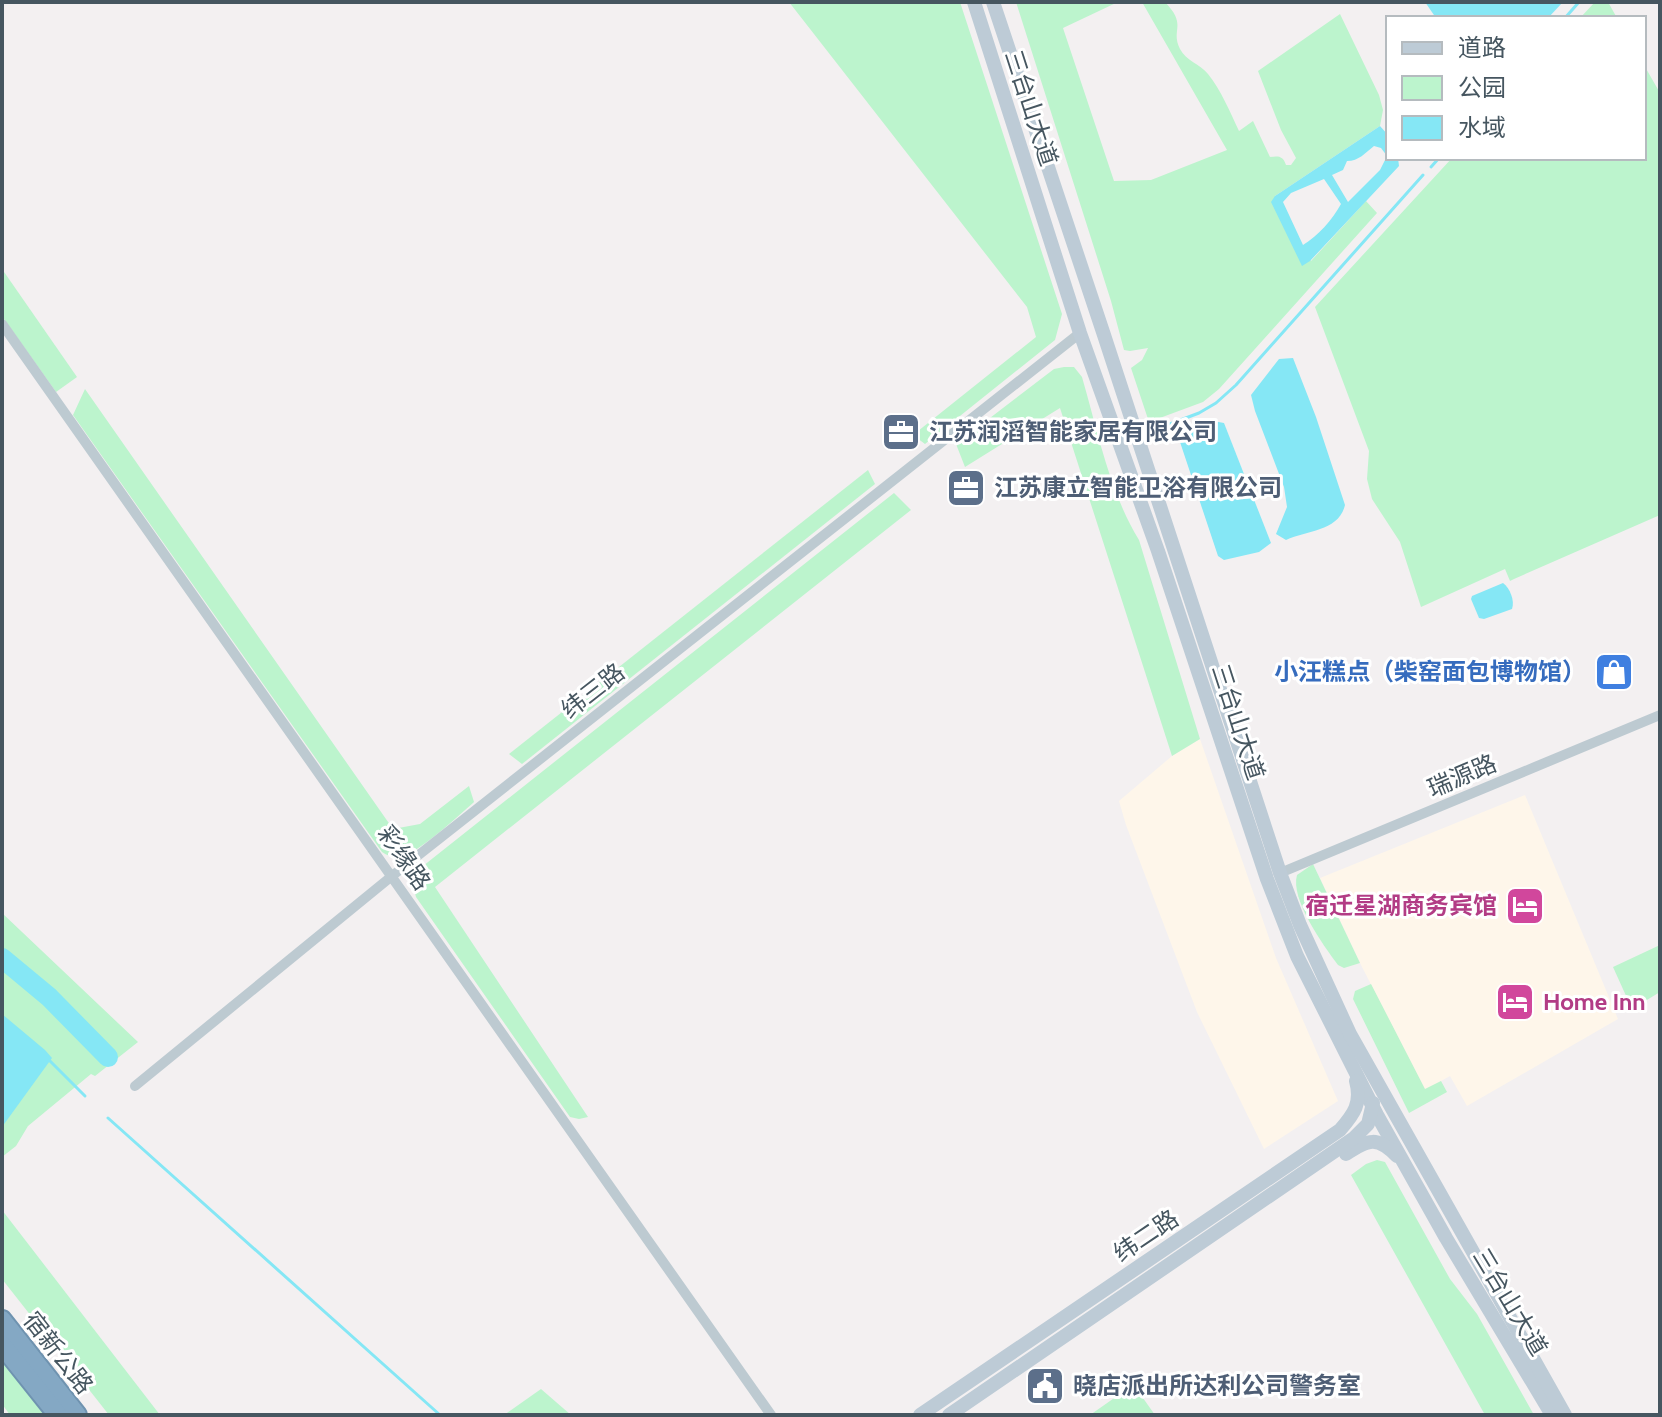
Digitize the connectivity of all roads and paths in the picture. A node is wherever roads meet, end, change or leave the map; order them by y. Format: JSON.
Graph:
{"nodes":[{"id":1,"x":974,"y":2,"type":"edge"},
{"id":2,"x":993,"y":2,"type":"edge"},
{"id":3,"x":2,"y":324,"type":"edge"},
{"id":4,"x":1080,"y":333,"type":"junction"},
{"id":5,"x":1660,"y":715,"type":"edge"},
{"id":6,"x":1280,"y":873,"type":"junction"},
{"id":7,"x":392,"y":876,"type":"junction"},
{"id":8,"x":1353,"y":1069,"type":"junction"},
{"id":9,"x":1371,"y":1072,"type":"junction"},
{"id":10,"x":135,"y":1086,"type":"dead end"},
{"id":11,"x":1372,"y":1106,"type":"junction"},
{"id":12,"x":1404,"y":1163,"type":"junction"},
{"id":13,"x":1243,"y":1214,"type":"junction"},
{"id":14,"x":2,"y":1320,"type":"edge"},
{"id":15,"x":2,"y":1345,"type":"edge"},
{"id":16,"x":50,"y":1406,"type":"edge"},
{"id":17,"x":77,"y":1415,"type":"edge"},
{"id":18,"x":771,"y":1415,"type":"edge"},
{"id":19,"x":920,"y":1415,"type":"edge"},
{"id":20,"x":949,"y":1415,"type":"edge"},
{"id":21,"x":1552,"y":1415,"type":"edge"},
{"id":22,"x":1565,"y":1415,"type":"edge"}],
"edges":[{"from":1,"to":4,"type":"main road","name":"三台山大道"},
{"from":2,"to":6,"type":"main road","name":"三台山大道"},
{"from":3,"to":7,"type":"street","name":"彩缘路"},
{"from":4,"to":7,"type":"street","name":"纬三路"},
{"from":4,"to":8,"type":"main road","name":"三台山大道"},
{"from":5,"to":6,"type":"street","name":"瑞源路"},
{"from":6,"to":9,"type":"main road","name":"三台山大道"},
{"from":7,"to":10,"type":"street","name":"纬三路"},
{"from":7,"to":18,"type":"street","name":"彩缘路"},
{"from":8,"to":11,"type":"main road","name":"三台山大道"},
{"from":8,"to":19,"type":"main road","name":"纬二路"},
{"from":9,"to":11,"type":"main road"},
{"from":9,"to":22,"type":"main road","name":"三台山大道"},
{"from":11,"to":12,"type":"main road","name":"三台山大道"},
{"from":11,"to":13,"type":"main road","name":"纬二路"},
{"from":12,"to":13,"type":"main road"},
{"from":12,"to":21,"type":"main road","name":"三台山大道"},
{"from":13,"to":20,"type":"main road","name":"纬二路"},
{"from":14,"to":16,"type":"highway","name":"宿新公路"},
{"from":15,"to":16,"type":"highway","name":"宿新公路"},
{"from":16,"to":17,"type":"highway","name":"宿新公路"}]}
